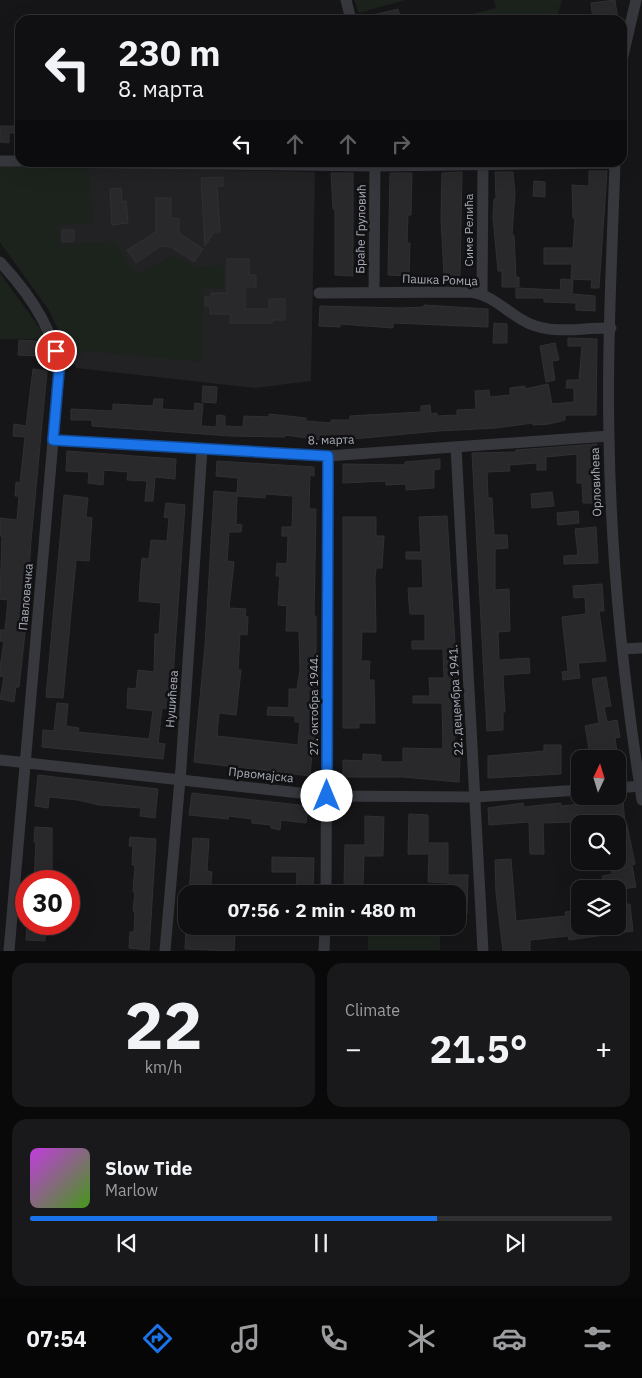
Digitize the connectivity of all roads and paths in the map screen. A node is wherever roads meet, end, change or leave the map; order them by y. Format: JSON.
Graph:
{"nodes":[{"id":1,"x":346,"y":0,"type":"edge"},
{"id":2,"x":636,"y":0,"type":"edge"},
{"id":3,"x":350,"y":15,"type":"edge"},
{"id":4,"x":627,"y":39,"type":"edge"},
{"id":5,"x":0,"y":161,"type":"edge"},
{"id":6,"x":15,"y":162,"type":"edge"},
{"id":7,"x":375,"y":167,"type":"edge"},
{"id":8,"x":483,"y":167,"type":"edge"},
{"id":9,"x":615,"y":167,"type":"edge"},
{"id":10,"x":0,"y":262,"type":"edge"},
{"id":11,"x":320,"y":292,"type":"dead end"},
{"id":12,"x":374,"y":292,"type":"junction"},
{"id":13,"x":482,"y":294,"type":"junction"},
{"id":14,"x":611,"y":328,"type":"junction"},
{"id":15,"x":609,"y":436,"type":"junction"},
{"id":16,"x":53,"y":440,"type":"junction"},
{"id":17,"x":456,"y":447,"type":"junction"},
{"id":18,"x":202,"y":448,"type":"junction"},
{"id":19,"x":328,"y":456,"type":"junction"},
{"id":20,"x":642,"y":648,"type":"edge"},
{"id":21,"x":622,"y":649,"type":"junction"},
{"id":22,"x":0,"y":760,"type":"edge"},
{"id":23,"x":24,"y":764,"type":"junction"},
{"id":24,"x":179,"y":780,"type":"junction"},
{"id":25,"x":640,"y":786,"type":"junction"},
{"id":26,"x":626,"y":787,"type":"edge"},
{"id":27,"x":571,"y":791,"type":"edge"},
{"id":28,"x":327,"y":796,"type":"junction"},
{"id":29,"x":475,"y":797,"type":"junction"},
{"id":30,"x":642,"y":800,"type":"edge"},
{"id":31,"x":326,"y":885,"type":"edge"},
{"id":32,"x":325,"y":935,"type":"edge"},
{"id":33,"x":9,"y":950,"type":"edge"},
{"id":34,"x":165,"y":950,"type":"edge"},
{"id":35,"x":324,"y":950,"type":"edge"},
{"id":36,"x":483,"y":950,"type":"edge"}],
"edges":[{"from":1,"to":3,"type":"street"},
{"from":2,"to":4,"type":"street"},
{"from":5,"to":6,"type":"street"},
{"from":7,"to":12,"type":"street","name":"Браће Груловић"},
{"from":8,"to":13,"type":"street","name":"Симе Релића"},
{"from":9,"to":14,"type":"street","name":"Орловићева"},
{"from":10,"to":16,"type":"street","name":"Павловачка"},
{"from":11,"to":12,"type":"street","name":"Пашка Ромца"},
{"from":12,"to":13,"type":"street","name":"Пашка Ромца"},
{"from":13,"to":14,"type":"street","name":"Пашка Ромца"},
{"from":14,"to":15,"type":"street","name":"Орловићева"},
{"from":15,"to":17,"type":"street","name":"8. марта"},
{"from":15,"to":21,"type":"street","name":"Орловићева"},
{"from":16,"to":18,"type":"street","name":"8. марта"},
{"from":16,"to":23,"type":"street","name":"Павловачка"},
{"from":17,"to":19,"type":"street","name":"8. марта"},
{"from":17,"to":29,"type":"street","name":"22. децембра 1941."},
{"from":18,"to":19,"type":"street","name":"8. марта"},
{"from":18,"to":24,"type":"street","name":"Нушићева"},
{"from":19,"to":28,"type":"street","name":"27. октобра 1944."},
{"from":20,"to":21,"type":"street"},
{"from":21,"to":25,"type":"street","name":"Орловићева"},
{"from":22,"to":23,"type":"street","name":"Првомајска"},
{"from":23,"to":24,"type":"street","name":"Првомајска"},
{"from":23,"to":33,"type":"street","name":"Павловачка"},
{"from":24,"to":28,"type":"street","name":"Првомајска"},
{"from":24,"to":34,"type":"street","name":"Нушићева"},
{"from":25,"to":26,"type":"street"},
{"from":25,"to":30,"type":"street","name":"Орловићева"},
{"from":27,"to":29,"type":"street","name":"Првомајска"},
{"from":28,"to":29,"type":"street","name":"Првомајска"},
{"from":28,"to":31,"type":"street","name":"27. октобра 1944."},
{"from":29,"to":36,"type":"street","name":"22. децембра 1941."},
{"from":32,"to":35,"type":"street"}]}
